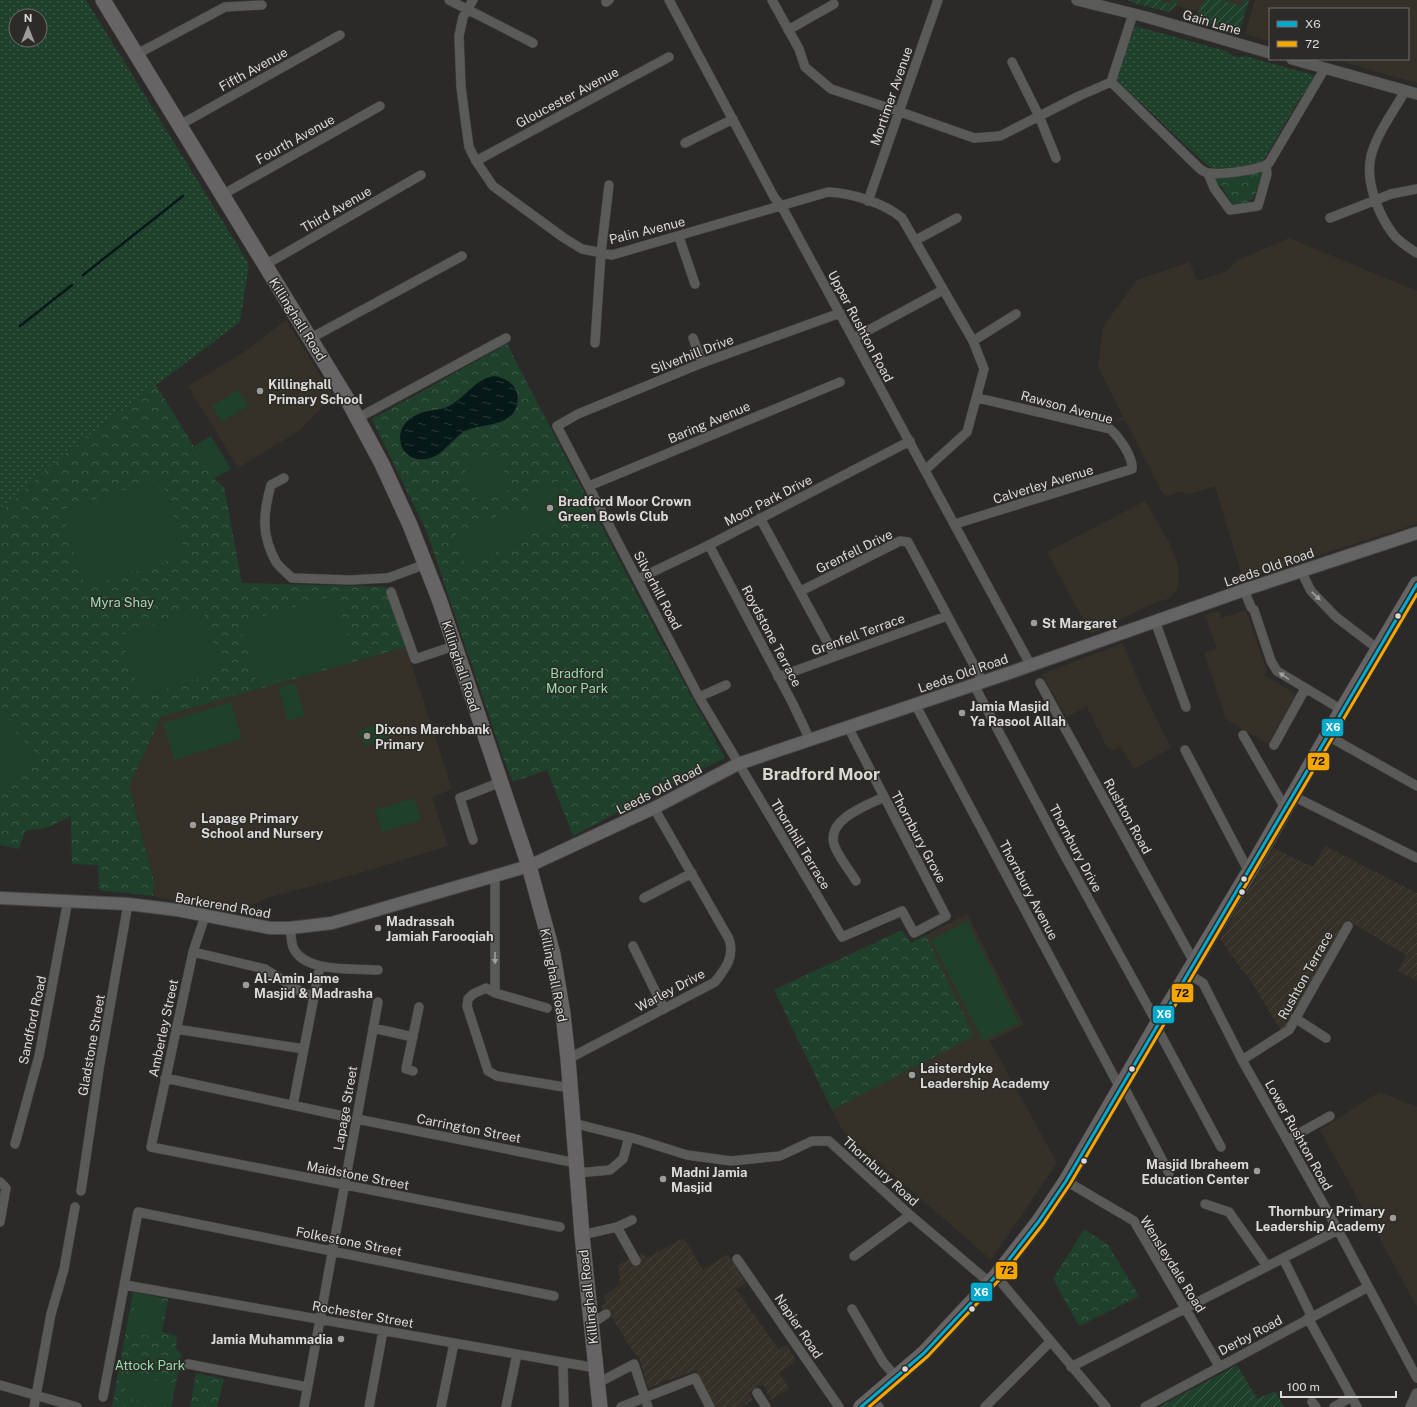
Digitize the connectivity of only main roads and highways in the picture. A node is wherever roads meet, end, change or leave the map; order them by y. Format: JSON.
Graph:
{"nodes":[{"id":1,"x":103,"y":0,"type":"edge"},
{"id":2,"x":1417,"y":533,"type":"edge"},
{"id":3,"x":1417,"y":584,"type":"edge"},
{"id":4,"x":529,"y":866,"type":"junction"},
{"id":5,"x":0,"y":899,"type":"edge"},
{"id":6,"x":871,"y":1404,"type":"edge"},
{"id":7,"x":600,"y":1407,"type":"edge"}],
"edges":[{"from":1,"to":4,"type":"highway","name":"Killinghall Road"},
{"from":2,"to":4,"type":"main road","name":"Leeds Old Road"},
{"from":3,"to":6,"type":"highway"},
{"from":4,"to":5,"type":"main road","name":"Barkerend Road"},
{"from":4,"to":7,"type":"highway","name":"Killinghall Road"}]}
